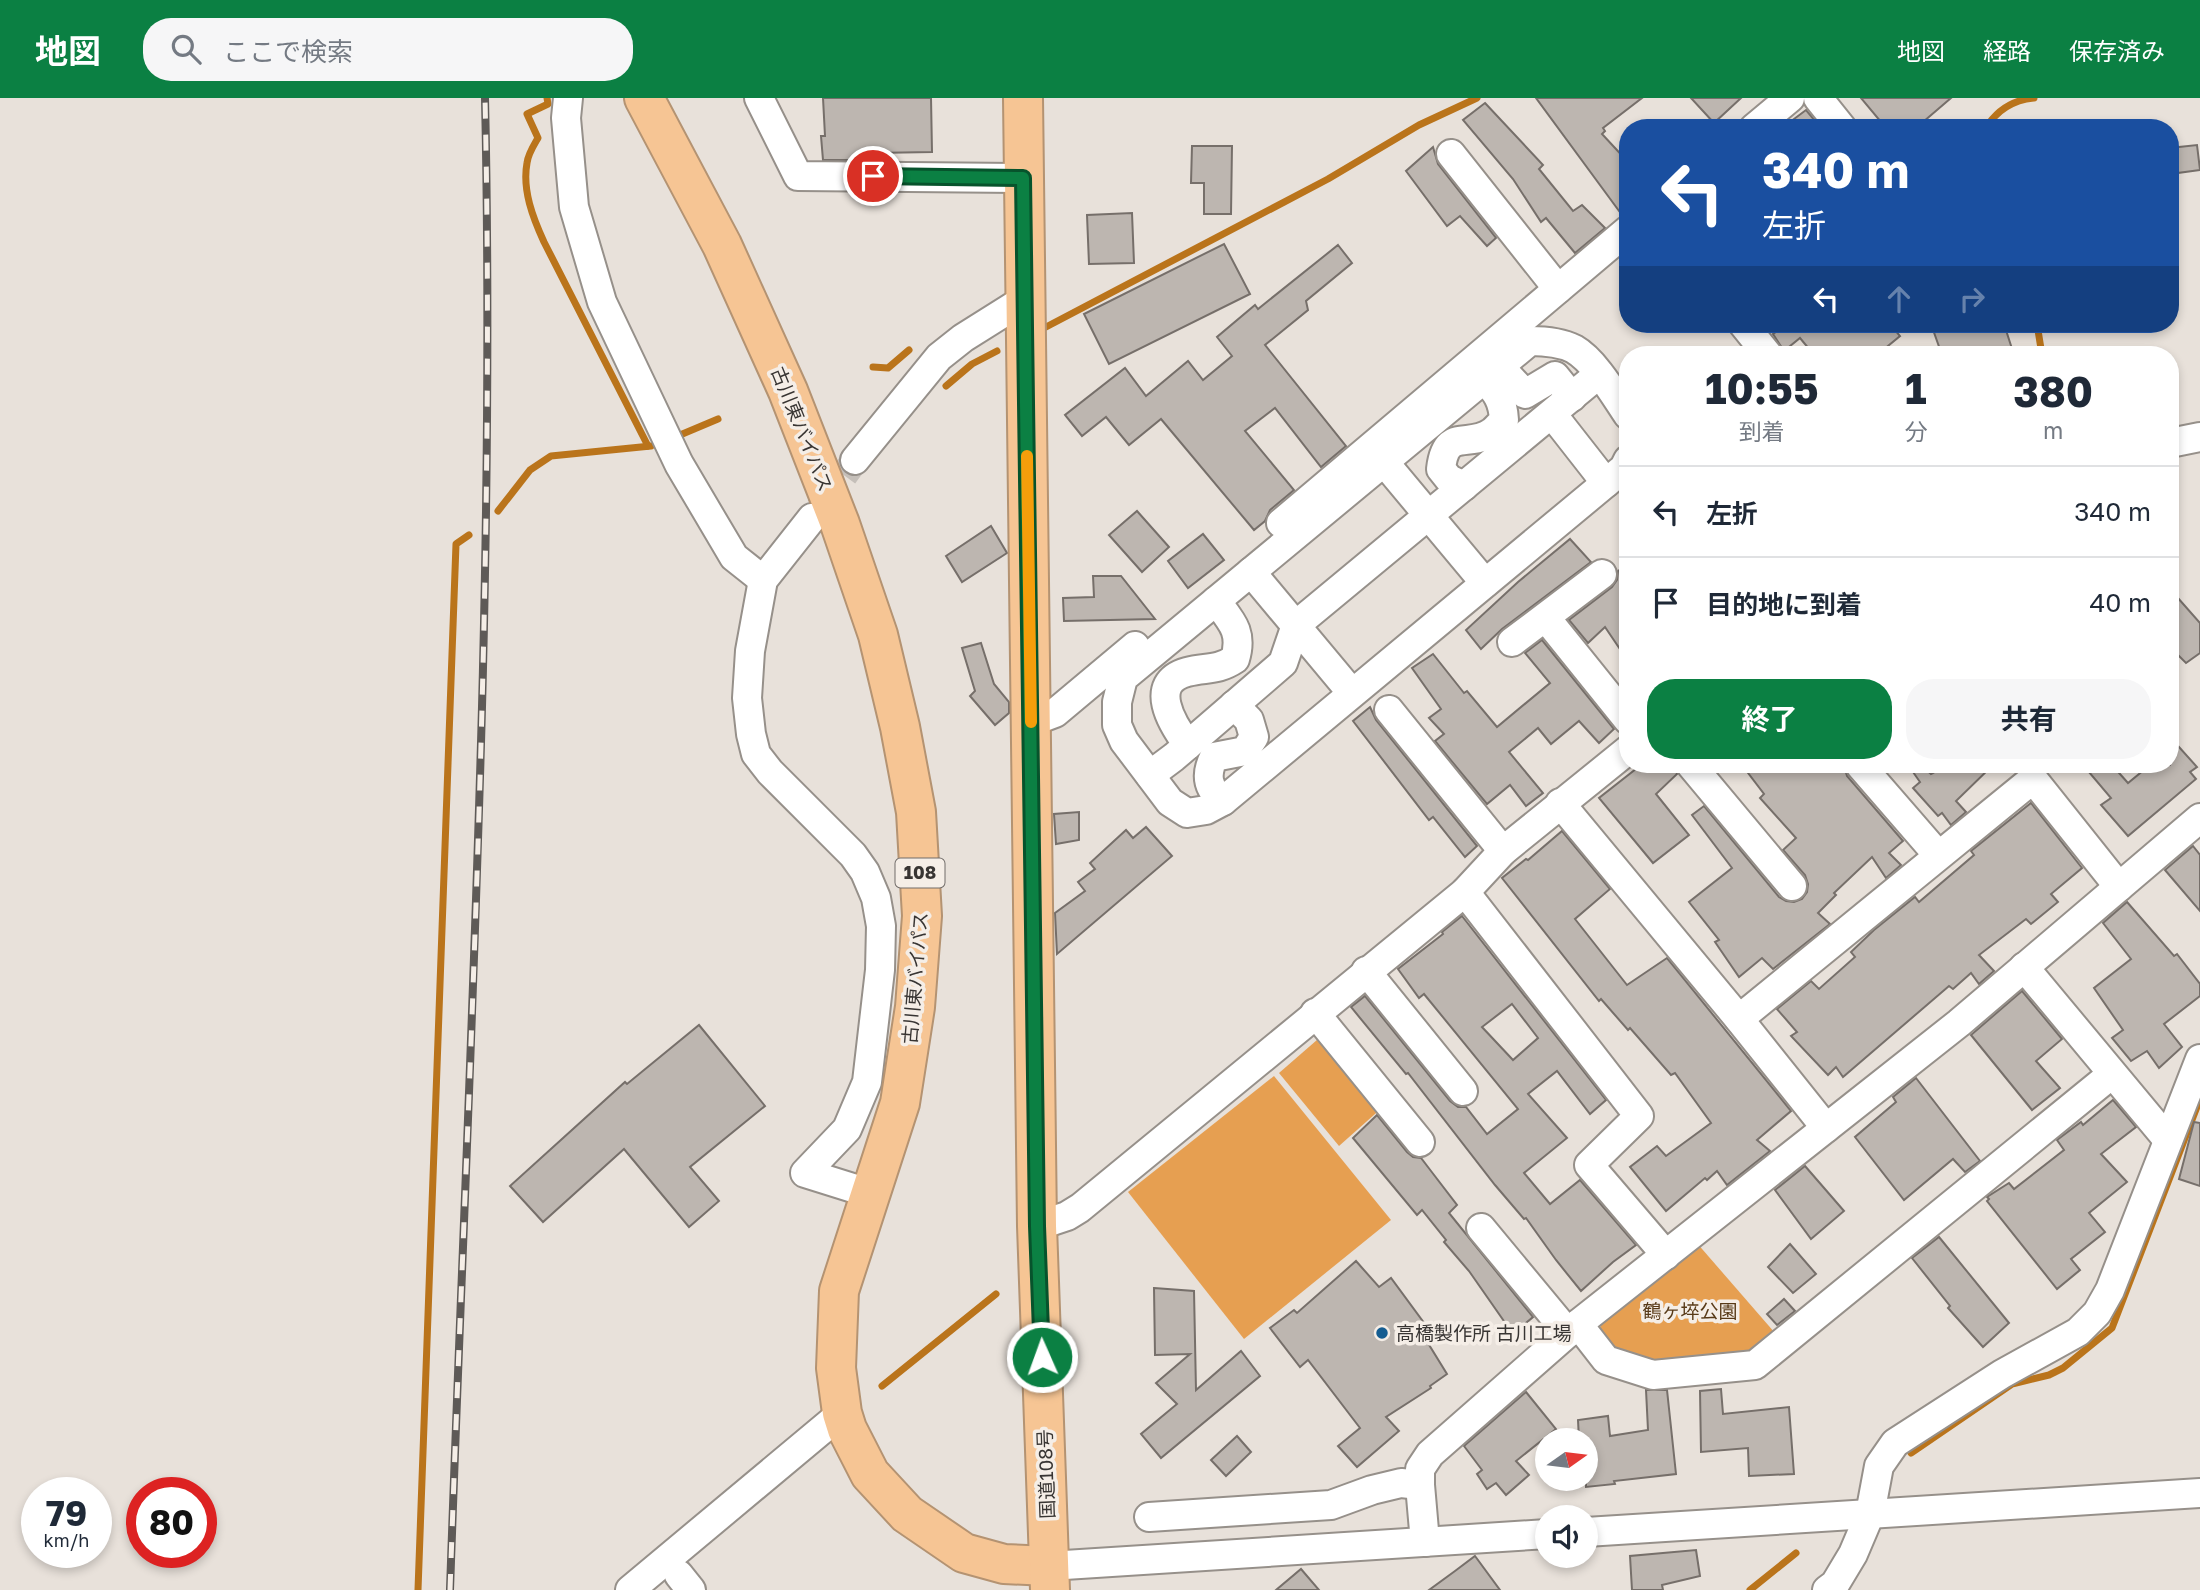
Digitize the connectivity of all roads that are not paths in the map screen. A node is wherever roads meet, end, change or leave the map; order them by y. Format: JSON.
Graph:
{"nodes":[{"id":1,"x":568,"y":98,"type":"edge"},
{"id":2,"x":644,"y":98,"type":"edge"},
{"id":3,"x":759,"y":98,"type":"edge"},
{"id":4,"x":1023,"y":98,"type":"edge"},
{"id":5,"x":1790,"y":98,"type":"edge"},
{"id":6,"x":1818,"y":98,"type":"edge"},
{"id":7,"x":1765,"y":119,"type":"edge"},
{"id":8,"x":1835,"y":119,"type":"edge"},
{"id":9,"x":1451,"y":154,"type":"dead end"},
{"id":10,"x":1023,"y":178,"type":"junction"},
{"id":11,"x":1619,"y":238,"type":"edge"},
{"id":12,"x":1558,"y":289,"type":"junction"},
{"id":13,"x":1025,"y":299,"type":"junction"},
{"id":14,"x":1492,"y":373,"type":"junction"},
{"id":15,"x":1599,"y":374,"type":"junction"},
{"id":16,"x":1619,"y":402,"type":"edge"},
{"id":17,"x":1562,"y":405,"type":"junction"},
{"id":18,"x":2200,"y":437,"type":"edge"},
{"id":19,"x":2179,"y":441,"type":"edge"},
{"id":20,"x":1376,"y":455,"type":"junction"},
{"id":21,"x":855,"y":460,"type":"tunnel mouth"},
{"id":22,"x":1619,"y":472,"type":"edge"},
{"id":23,"x":1606,"y":483,"type":"junction"},
{"id":24,"x":1464,"y":486,"type":"junction"},
{"id":25,"x":1429,"y":516,"type":"junction"},
{"id":26,"x":812,"y":518,"type":"tunnel mouth"},
{"id":27,"x":1251,"y":572,"type":"junction"},
{"id":28,"x":1602,"y":574,"type":"dead end"},
{"id":29,"x":763,"y":580,"type":"junction"},
{"id":30,"x":1485,"y":583,"type":"junction"},
{"id":31,"x":1216,"y":601,"type":"junction"},
{"id":32,"x":1546,"y":618,"type":"junction"},
{"id":33,"x":1296,"y":625,"type":"junction"},
{"id":34,"x":1512,"y":642,"type":"dead end"},
{"id":35,"x":1352,"y":693,"type":"junction"},
{"id":36,"x":1234,"y":705,"type":"junction"},
{"id":37,"x":1619,"y":709,"type":"edge"},
{"id":38,"x":1389,"y":710,"type":"dead end"},
{"id":39,"x":1031,"y":722,"type":"junction"},
{"id":40,"x":1188,"y":745,"type":"junction"},
{"id":41,"x":1619,"y":759,"type":"edge"},
{"id":42,"x":1698,"y":773,"type":"edge"},
{"id":43,"x":1867,"y":773,"type":"edge"},
{"id":44,"x":1150,"y":775,"type":"junction"},
{"id":45,"x":1223,"y":801,"type":"junction"},
{"id":46,"x":1569,"y":812,"type":"junction"},
{"id":47,"x":2200,"y":818,"type":"edge"},
{"id":48,"x":1503,"y":851,"type":"junction"},
{"id":49,"x":1938,"y":855,"type":"junction"},
{"id":50,"x":1792,"y":886,"type":"dead end"},
{"id":51,"x":2119,"y":887,"type":"junction"},
{"id":52,"x":1472,"y":901,"type":"junction"},
{"id":53,"x":2024,"y":967,"type":"junction"},
{"id":54,"x":1373,"y":980,"type":"junction"},
{"id":55,"x":1739,"y":1019,"type":"junction"},
{"id":56,"x":1322,"y":1021,"type":"junction"},
{"id":57,"x":2200,"y":1059,"type":"edge"},
{"id":58,"x":2112,"y":1074,"type":"junction"},
{"id":59,"x":1463,"y":1091,"type":"dead end"},
{"id":60,"x":1826,"y":1128,"type":"junction"},
{"id":61,"x":2168,"y":1140,"type":"junction"},
{"id":62,"x":1420,"y":1142,"type":"dead end"},
{"id":63,"x":872,"y":1194,"type":"junction"},
{"id":64,"x":1037,"y":1226,"type":"junction"},
{"id":65,"x":1481,"y":1228,"type":"dead end"},
{"id":66,"x":1666,"y":1255,"type":"junction"},
{"id":67,"x":1573,"y":1329,"type":"junction"},
{"id":68,"x":842,"y":1413,"type":"junction"},
{"id":69,"x":1420,"y":1485,"type":"junction"},
{"id":70,"x":2200,"y":1493,"type":"edge"},
{"id":71,"x":1870,"y":1514,"type":"junction"},
{"id":72,"x":1149,"y":1517,"type":"dead end"},
{"id":73,"x":1598,"y":1531,"type":"edge"},
{"id":74,"x":1535,"y":1535,"type":"edge"},
{"id":75,"x":1425,"y":1542,"type":"junction"},
{"id":76,"x":1050,"y":1578,"type":"edge"},
{"id":77,"x":630,"y":1590,"type":"edge"},
{"id":78,"x":1827,"y":1590,"type":"edge"}],
"edges":[{"from":1,"to":29,"type":"street"},
{"from":2,"to":63,"type":"highway","name":"古川東バイパス","number":"108"},
{"from":3,"to":10,"type":"street"},
{"from":4,"to":10,"type":"highway","name":"国道108号"},
{"from":5,"to":7,"type":"street"},
{"from":6,"to":8,"type":"street"},
{"from":9,"to":12,"type":"street"},
{"from":10,"to":13,"type":"highway","name":"国道108号"},
{"from":11,"to":12,"type":"street"},
{"from":12,"to":20,"type":"street"},
{"from":13,"to":21,"type":"street"},
{"from":13,"to":39,"type":"highway","name":"国道108号"},
{"from":14,"to":15,"type":"street"},
{"from":14,"to":17,"type":"street"},
{"from":14,"to":20,"type":"street"},
{"from":14,"to":24,"type":"street"},
{"from":15,"to":16,"type":"street"},
{"from":15,"to":17,"type":"street"},
{"from":17,"to":23,"type":"street"},
{"from":17,"to":24,"type":"street"},
{"from":18,"to":19,"type":"street"},
{"from":20,"to":25,"type":"street"},
{"from":20,"to":27,"type":"street"},
{"from":20,"to":39,"type":"street"},
{"from":22,"to":23,"type":"street"},
{"from":23,"to":30,"type":"street"},
{"from":24,"to":25,"type":"street"},
{"from":25,"to":30,"type":"street"},
{"from":25,"to":33,"type":"street"},
{"from":26,"to":29,"type":"street"},
{"from":27,"to":31,"type":"street"},
{"from":27,"to":33,"type":"street"},
{"from":28,"to":32,"type":"street"},
{"from":29,"to":63,"type":"street"},
{"from":30,"to":35,"type":"street"},
{"from":31,"to":40,"type":"street"},
{"from":31,"to":44,"type":"street"},
{"from":32,"to":34,"type":"street"},
{"from":32,"to":37,"type":"street"},
{"from":33,"to":35,"type":"street"},
{"from":33,"to":36,"type":"street"},
{"from":35,"to":45,"type":"street"},
{"from":36,"to":40,"type":"street"},
{"from":36,"to":45,"type":"street"},
{"from":38,"to":48,"type":"street"},
{"from":39,"to":64,"type":"highway","name":"国道108号"},
{"from":40,"to":44,"type":"street"},
{"from":41,"to":46,"type":"street"},
{"from":42,"to":50,"type":"street"},
{"from":43,"to":49,"type":"street"},
{"from":44,"to":45,"type":"street"},
{"from":46,"to":48,"type":"street"},
{"from":46,"to":55,"type":"street"},
{"from":47,"to":51,"type":"street"},
{"from":48,"to":52,"type":"street"},
{"from":49,"to":51,"type":"street"},
{"from":49,"to":55,"type":"street"},
{"from":51,"to":53,"type":"street"},
{"from":52,"to":54,"type":"street"},
{"from":52,"to":66,"type":"street"},
{"from":53,"to":58,"type":"street"},
{"from":53,"to":60,"type":"street"},
{"from":54,"to":56,"type":"street"},
{"from":54,"to":59,"type":"street"},
{"from":55,"to":60,"type":"street"},
{"from":56,"to":62,"type":"street"},
{"from":56,"to":64,"type":"street"},
{"from":57,"to":61,"type":"street"},
{"from":58,"to":61,"type":"street"},
{"from":58,"to":67,"type":"street"},
{"from":60,"to":66,"type":"street"},
{"from":61,"to":71,"type":"street"},
{"from":63,"to":68,"type":"highway","name":"古川東バイパス","number":"108"},
{"from":64,"to":76,"type":"highway","name":"国道108号"},
{"from":65,"to":67,"type":"street"},
{"from":66,"to":67,"type":"street"},
{"from":67,"to":69,"type":"street"},
{"from":68,"to":76,"type":"highway","name":"古川東バイパス","number":"108"},
{"from":68,"to":77,"type":"street"},
{"from":69,"to":72,"type":"street"},
{"from":69,"to":75,"type":"street"},
{"from":70,"to":71,"type":"street"},
{"from":71,"to":73,"type":"street"},
{"from":71,"to":78,"type":"street"},
{"from":74,"to":75,"type":"street"},
{"from":75,"to":76,"type":"street"}]}
